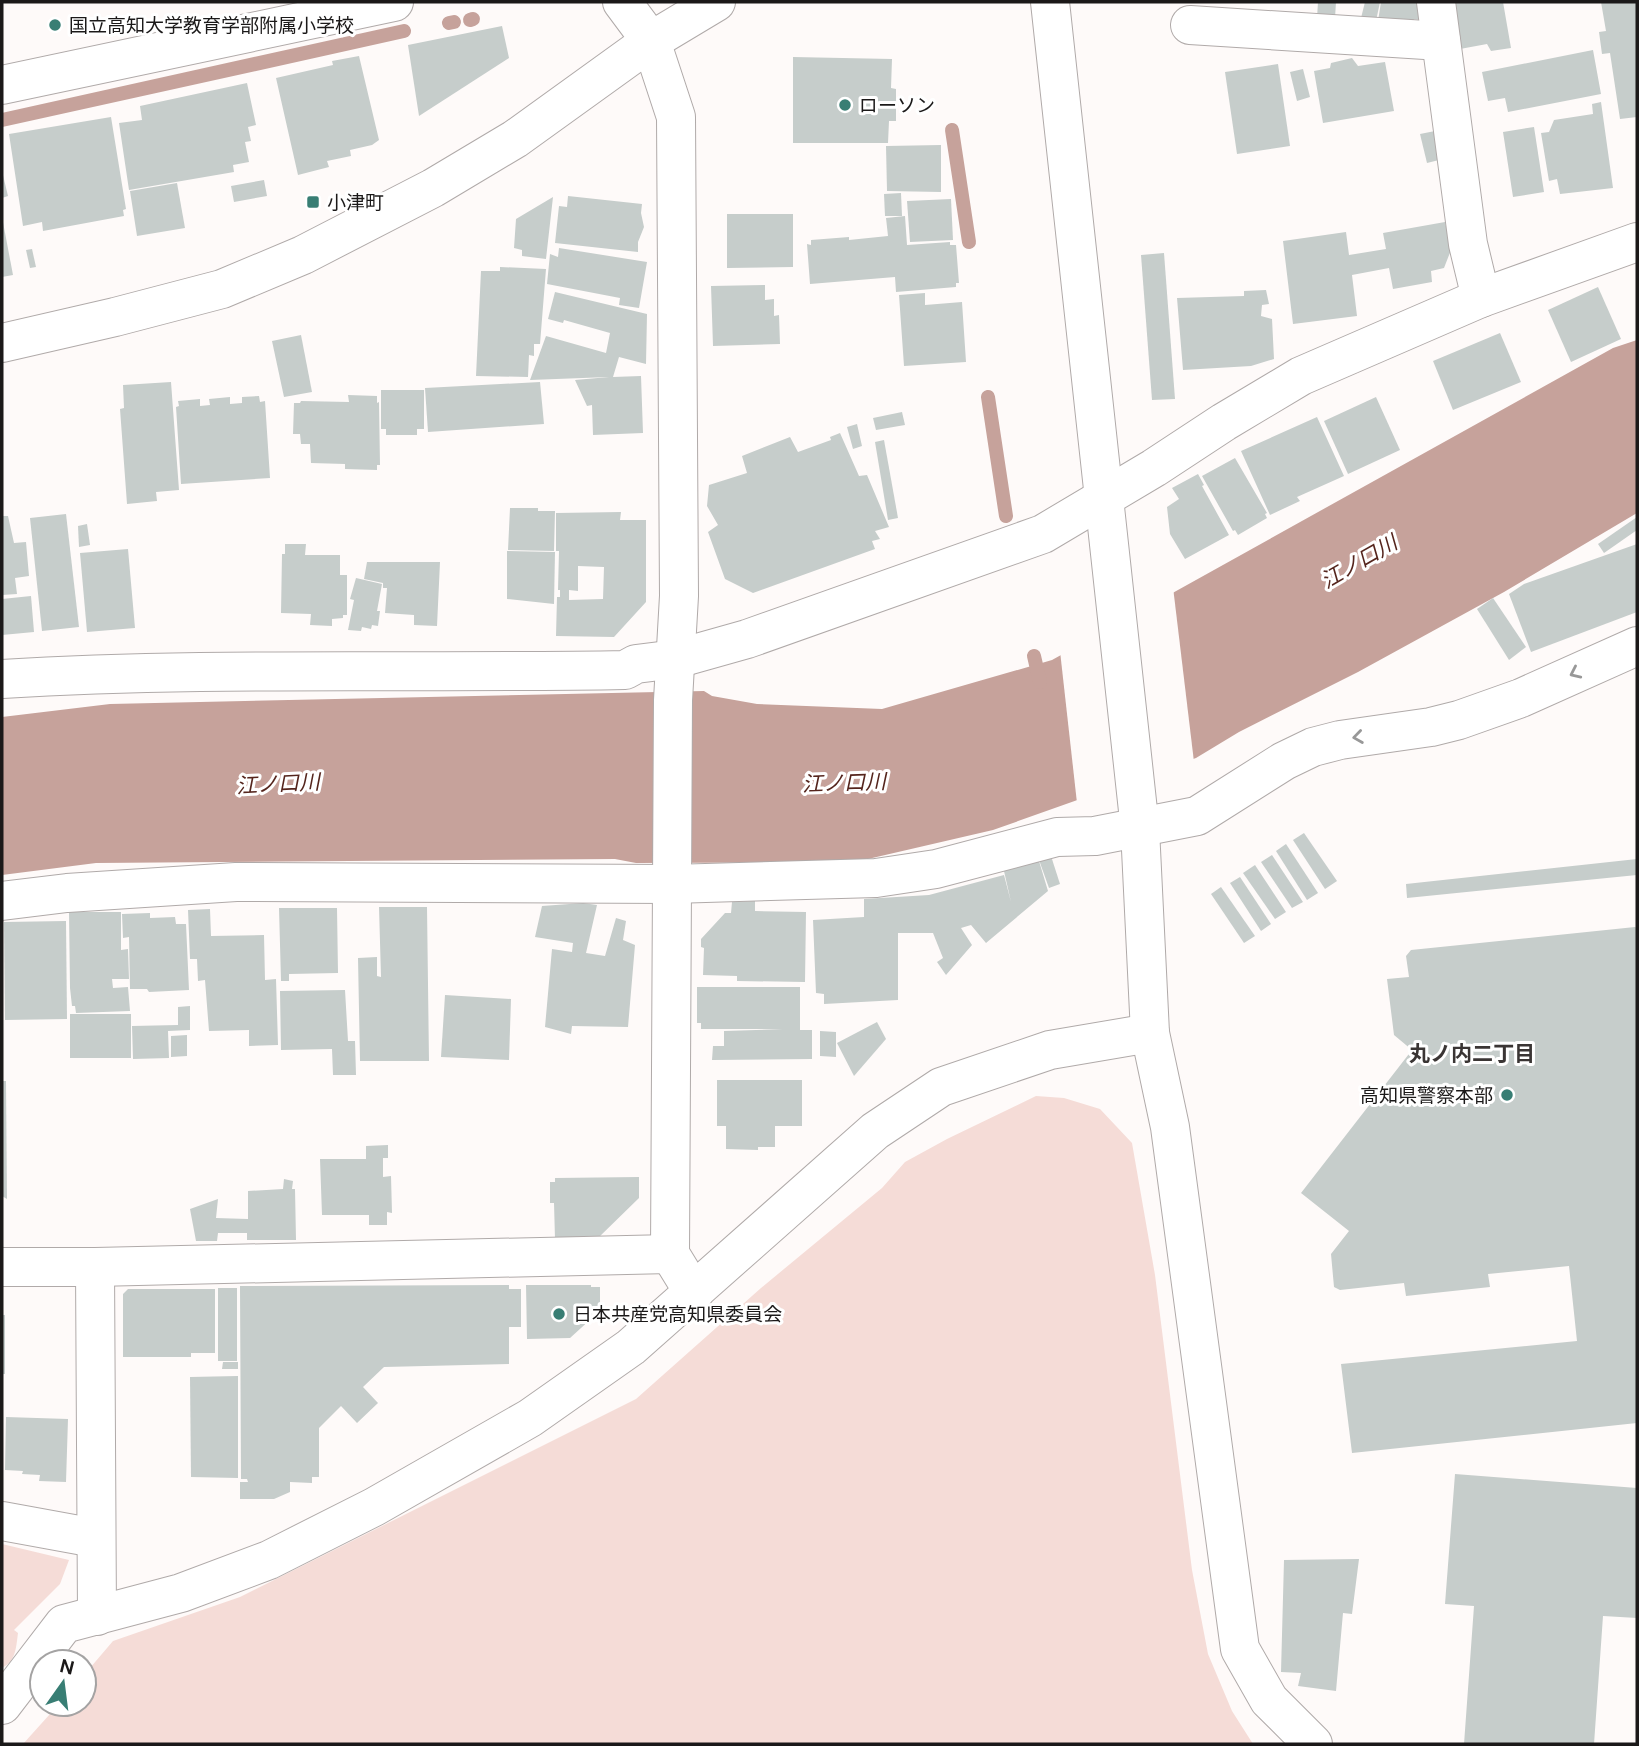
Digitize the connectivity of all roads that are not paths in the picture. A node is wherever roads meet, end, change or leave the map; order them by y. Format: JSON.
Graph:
{"nodes":[{"id":1,"x":394,"y":2,"type":"edge"},
{"id":2,"x":622,"y":2,"type":"edge"},
{"id":3,"x":716,"y":2,"type":"edge"},
{"id":4,"x":1050,"y":2,"type":"edge"},
{"id":5,"x":1436,"y":2,"type":"edge"},
{"id":6,"x":1190,"y":25,"type":"dead end"},
{"id":7,"x":651,"y":41,"type":"junction"},
{"id":8,"x":1441,"y":41,"type":"junction"},
{"id":9,"x":2,"y":85,"type":"edge"},
{"id":10,"x":1637,"y":242,"type":"edge"},
{"id":11,"x":1481,"y":298,"type":"junction"},
{"id":12,"x":2,"y":343,"type":"edge"},
{"id":13,"x":1104,"y":497,"type":"junction"},
{"id":14,"x":1637,"y":646,"type":"edge"},
{"id":15,"x":675,"y":674,"type":"junction"},
{"id":16,"x":2,"y":679,"type":"edge"},
{"id":17,"x":1138,"y":813,"type":"junction"},
{"id":18,"x":672,"y":875,"type":"junction"},
{"id":19,"x":2,"y":901,"type":"edge"},
{"id":20,"x":1150,"y":1033,"type":"junction"},
{"id":21,"x":670,"y":1254,"type":"junction"},
{"id":22,"x":2,"y":1267,"type":"edge"},
{"id":23,"x":95,"y":1267,"type":"junction"},
{"id":24,"x":694,"y":1293,"type":"junction"},
{"id":25,"x":2,"y":1521,"type":"edge"},
{"id":26,"x":95,"y":1538,"type":"junction"},
{"id":27,"x":97,"y":1616,"type":"junction"},
{"id":28,"x":2,"y":1705,"type":"edge"},
{"id":29,"x":1313,"y":1744,"type":"edge"}],
"edges":[{"from":1,"to":9,"type":"street"},
{"from":2,"to":7,"type":"street"},
{"from":3,"to":7,"type":"street"},
{"from":4,"to":13,"type":"street"},
{"from":5,"to":8,"type":"street"},
{"from":6,"to":8,"type":"street"},
{"from":7,"to":12,"type":"street"},
{"from":7,"to":15,"type":"street"},
{"from":8,"to":11,"type":"street"},
{"from":10,"to":11,"type":"street"},
{"from":11,"to":13,"type":"street"},
{"from":13,"to":15,"type":"street"},
{"from":13,"to":17,"type":"street"},
{"from":14,"to":17,"type":"street","one_way":true},
{"from":15,"to":16,"type":"street"},
{"from":15,"to":18,"type":"street"},
{"from":17,"to":18,"type":"street"},
{"from":17,"to":20,"type":"street"},
{"from":18,"to":19,"type":"street"},
{"from":18,"to":21,"type":"street"},
{"from":20,"to":24,"type":"street"},
{"from":20,"to":29,"type":"street"},
{"from":21,"to":23,"type":"street"},
{"from":21,"to":24,"type":"street"},
{"from":22,"to":23,"type":"street"},
{"from":23,"to":26,"type":"street"},
{"from":24,"to":27,"type":"street"},
{"from":25,"to":26,"type":"street"},
{"from":26,"to":27,"type":"street"},
{"from":27,"to":28,"type":"street"}]}
